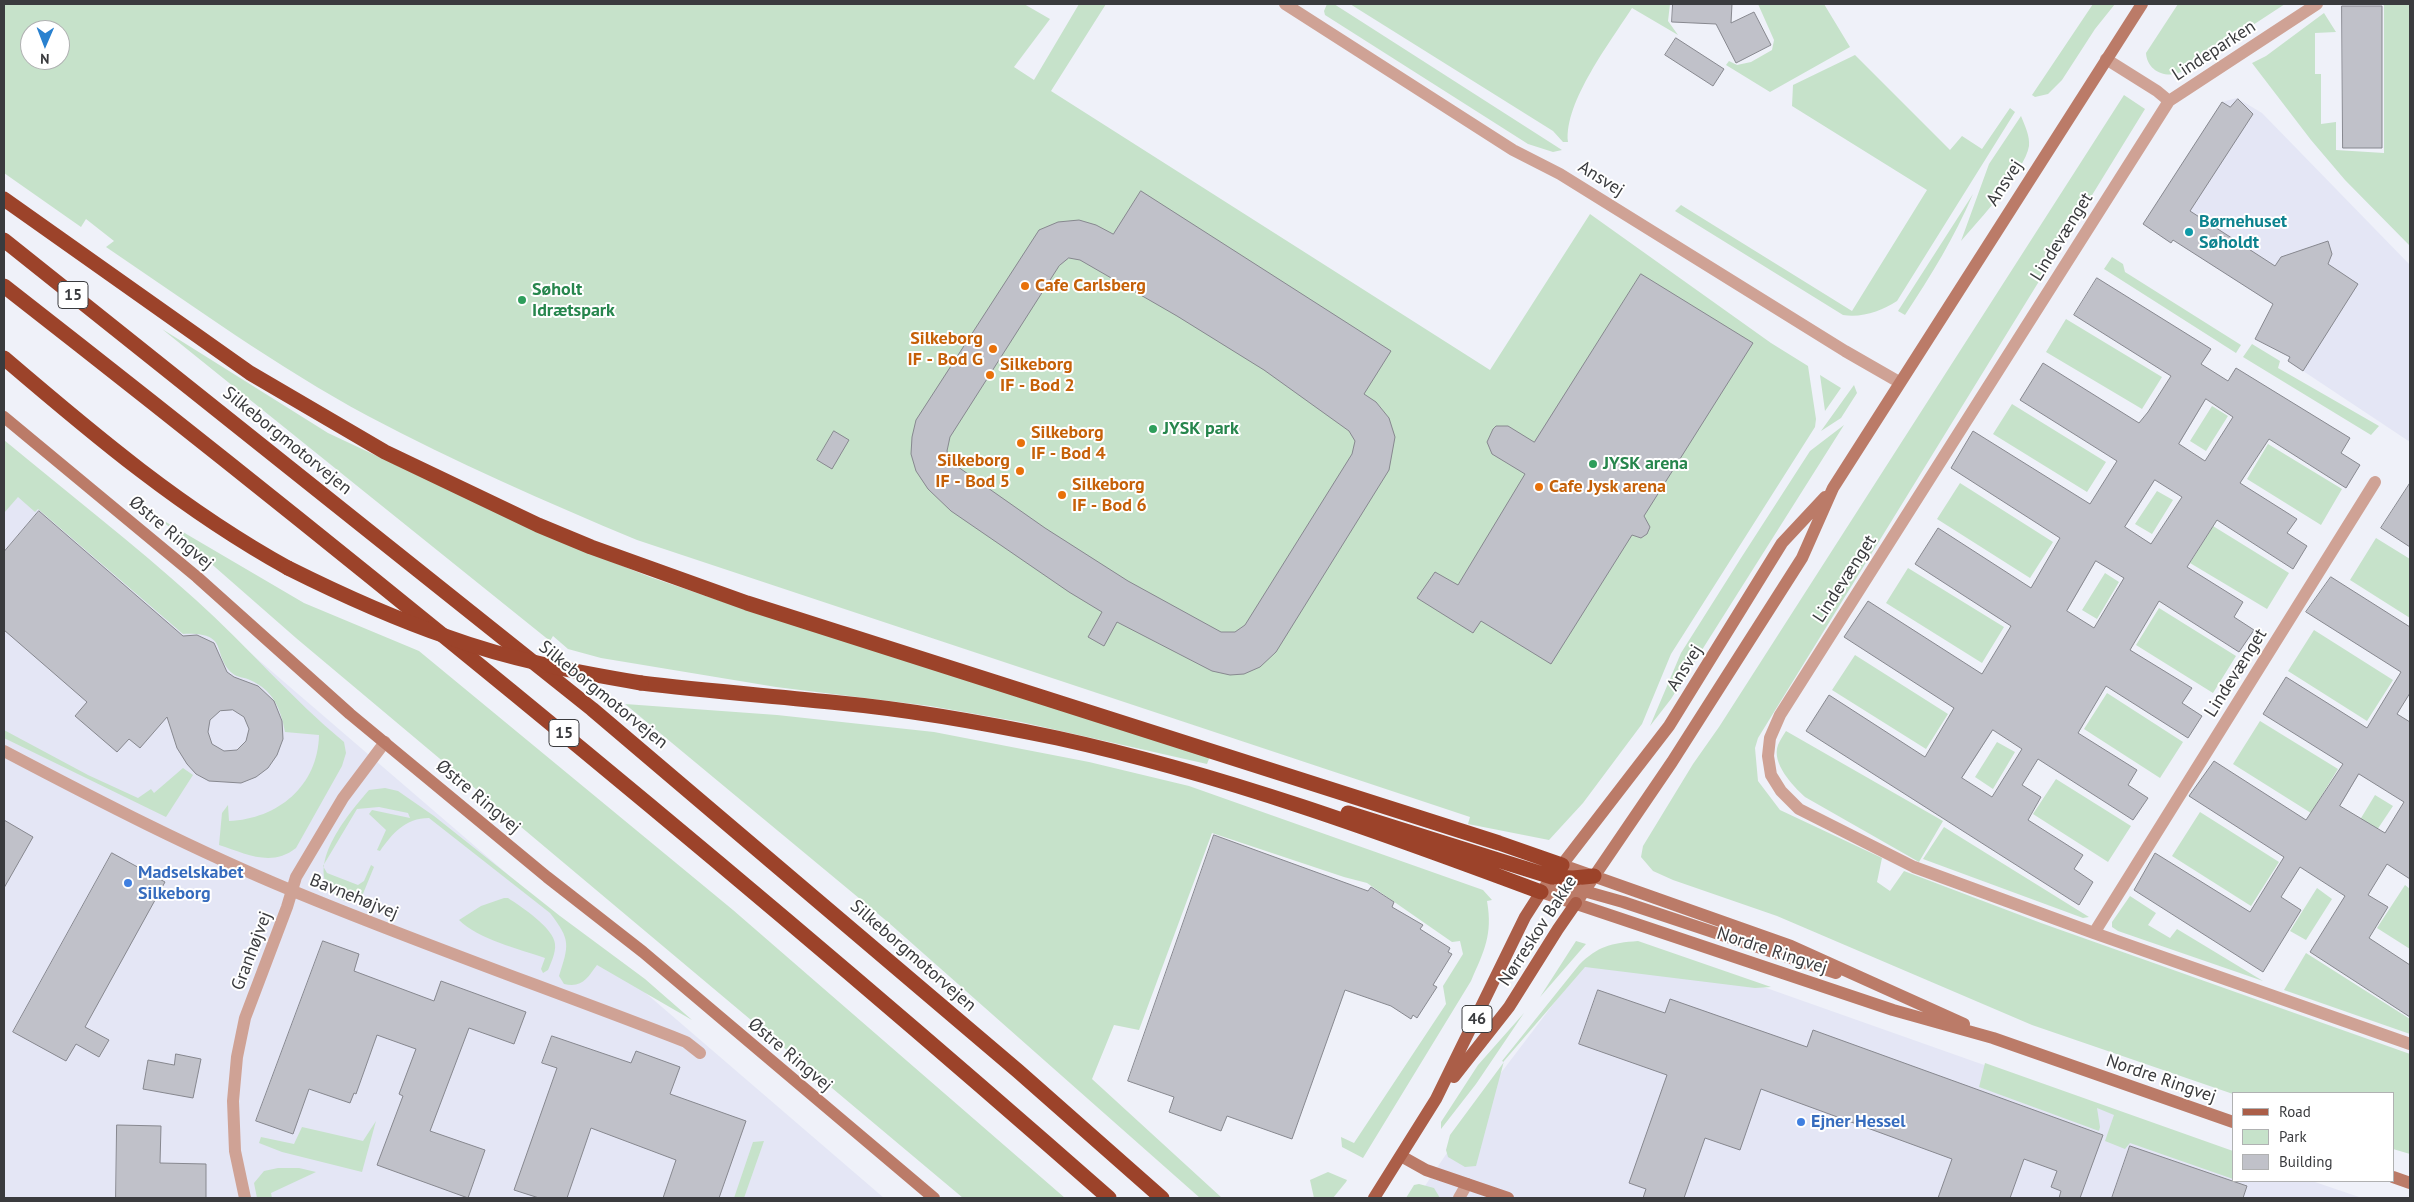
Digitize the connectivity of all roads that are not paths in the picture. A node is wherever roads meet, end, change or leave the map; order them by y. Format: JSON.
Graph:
{"nodes":[{"id":1,"x":1285,"y":4,"type":"edge"},
{"id":2,"x":2142,"y":4,"type":"edge"},
{"id":3,"x":2317,"y":4,"type":"edge"},
{"id":4,"x":2106,"y":59,"type":"junction"},
{"id":5,"x":2169,"y":101,"type":"junction"},
{"id":6,"x":4,"y":200,"type":"edge"},
{"id":7,"x":4,"y":240,"type":"edge"},
{"id":8,"x":4,"y":286,"type":"edge"},
{"id":9,"x":4,"y":358,"type":"edge"},
{"id":10,"x":1899,"y":382,"type":"junction"},
{"id":11,"x":4,"y":417,"type":"edge"},
{"id":12,"x":2375,"y":482,"type":"dead end"},
{"id":13,"x":1833,"y":488,"type":"junction"},
{"id":14,"x":385,"y":742,"type":"junction"},
{"id":15,"x":4,"y":750,"type":"edge"},
{"id":16,"x":1228,"y":783,"type":"junction"},
{"id":17,"x":1562,"y":865,"type":"junction"},
{"id":18,"x":1594,"y":876,"type":"junction"},
{"id":19,"x":1552,"y":878,"type":"junction"},
{"id":20,"x":292,"y":891,"type":"junction"},
{"id":21,"x":1584,"y":891,"type":"junction"},
{"id":22,"x":1541,"y":892,"type":"junction"},
{"id":23,"x":1576,"y":903,"type":"junction"},
{"id":24,"x":2094,"y":933,"type":"junction"},
{"id":25,"x":1902,"y":994,"type":"junction"},
{"id":26,"x":1993,"y":1038,"type":"junction"},
{"id":27,"x":2410,"y":1044,"type":"edge"},
{"id":28,"x":700,"y":1053,"type":"dead end"},
{"id":29,"x":1436,"y":1099,"type":"junction"},
{"id":30,"x":2232,"y":1122,"type":"edge"},
{"id":31,"x":1401,"y":1156,"type":"junction"},
{"id":32,"x":2394,"y":1177,"type":"edge"},
{"id":33,"x":2410,"y":1183,"type":"edge"},
{"id":34,"x":1467,"y":1184,"type":"junction"},
{"id":35,"x":245,"y":1198,"type":"edge"},
{"id":36,"x":934,"y":1198,"type":"edge"},
{"id":37,"x":1109,"y":1198,"type":"edge"},
{"id":38,"x":1162,"y":1198,"type":"edge"},
{"id":39,"x":1374,"y":1198,"type":"edge"},
{"id":40,"x":1459,"y":1198,"type":"edge"},
{"id":41,"x":1508,"y":1198,"type":"edge"}],
"edges":[{"from":1,"to":10,"type":"street","name":"Ansvej"},
{"from":2,"to":4,"type":"main road","name":"Ansvej"},
{"from":3,"to":5,"type":"street","name":"Lindeparken"},
{"from":4,"to":5,"type":"street","name":"Lindeparken"},
{"from":4,"to":10,"type":"main road","name":"Ansvej"},
{"from":5,"to":24,"type":"street","name":"Lindevænget"},
{"from":6,"to":17,"type":"highway"},
{"from":7,"to":38,"type":"highway","name":"Silkeborgmotorvejen","number":"15"},
{"from":8,"to":37,"type":"highway","number":"15"},
{"from":9,"to":16,"type":"highway","bridge":true},
{"from":10,"to":13,"type":"main road","name":"Ansvej"},
{"from":11,"to":14,"type":"main road","name":"Østre Ringvej"},
{"from":12,"to":24,"type":"street","name":"Lindevænget"},
{"from":13,"to":17,"type":"main road","name":"Ansvej"},
{"from":13,"to":18,"type":"main road","name":"Ansvej"},
{"from":14,"to":20,"type":"street","name":"Granhøjvej"},
{"from":14,"to":36,"type":"main road","name":"Østre Ringvej"},
{"from":15,"to":20,"type":"street","name":"Bavnehøjvej"},
{"from":16,"to":19,"type":"highway"},
{"from":16,"to":22,"type":"highway"},
{"from":17,"to":18,"type":"main road","name":"Nordre Ringvej"},
{"from":17,"to":19,"type":"main road","name":"Nørreskov Bakke","number":"46"},
{"from":18,"to":19,"type":"highway"},
{"from":18,"to":21,"type":"main road","name":"Nørreskov Bakke","number":"46"},
{"from":18,"to":25,"type":"main road","name":"Nordre Ringvej"},
{"from":19,"to":22,"type":"main road","name":"Nørreskov Bakke","number":"46"},
{"from":20,"to":28,"type":"street","name":"Bavnehøjvej"},
{"from":20,"to":35,"type":"street","name":"Granhøjvej"},
{"from":21,"to":22,"type":"main road"},
{"from":21,"to":23,"type":"main road","name":"Nørreskov Bakke","number":"46"},
{"from":21,"to":25,"type":"main road"},
{"from":22,"to":23,"type":"main road","name":"Nordre Ringvej"},
{"from":22,"to":29,"type":"main road","name":"Nørreskov Bakke","number":"46"},
{"from":23,"to":26,"type":"main road","name":"Nordre Ringvej"},
{"from":23,"to":29,"type":"main road","name":"Nørreskov Bakke","number":"46"},
{"from":24,"to":27,"type":"street","name":"Lindevænget"},
{"from":25,"to":26,"type":"main road","name":"Nordre Ringvej"},
{"from":26,"to":30,"type":"main road","name":"Nordre Ringvej"},
{"from":29,"to":31,"type":"main road","name":"Nørreskov Bakke","number":"46"},
{"from":31,"to":34,"type":"main road"},
{"from":31,"to":39,"type":"main road","name":"Nørreskov Bakke","number":"46"},
{"from":32,"to":33,"type":"main road"},
{"from":34,"to":40,"type":"street"},
{"from":34,"to":41,"type":"main road"}]}
